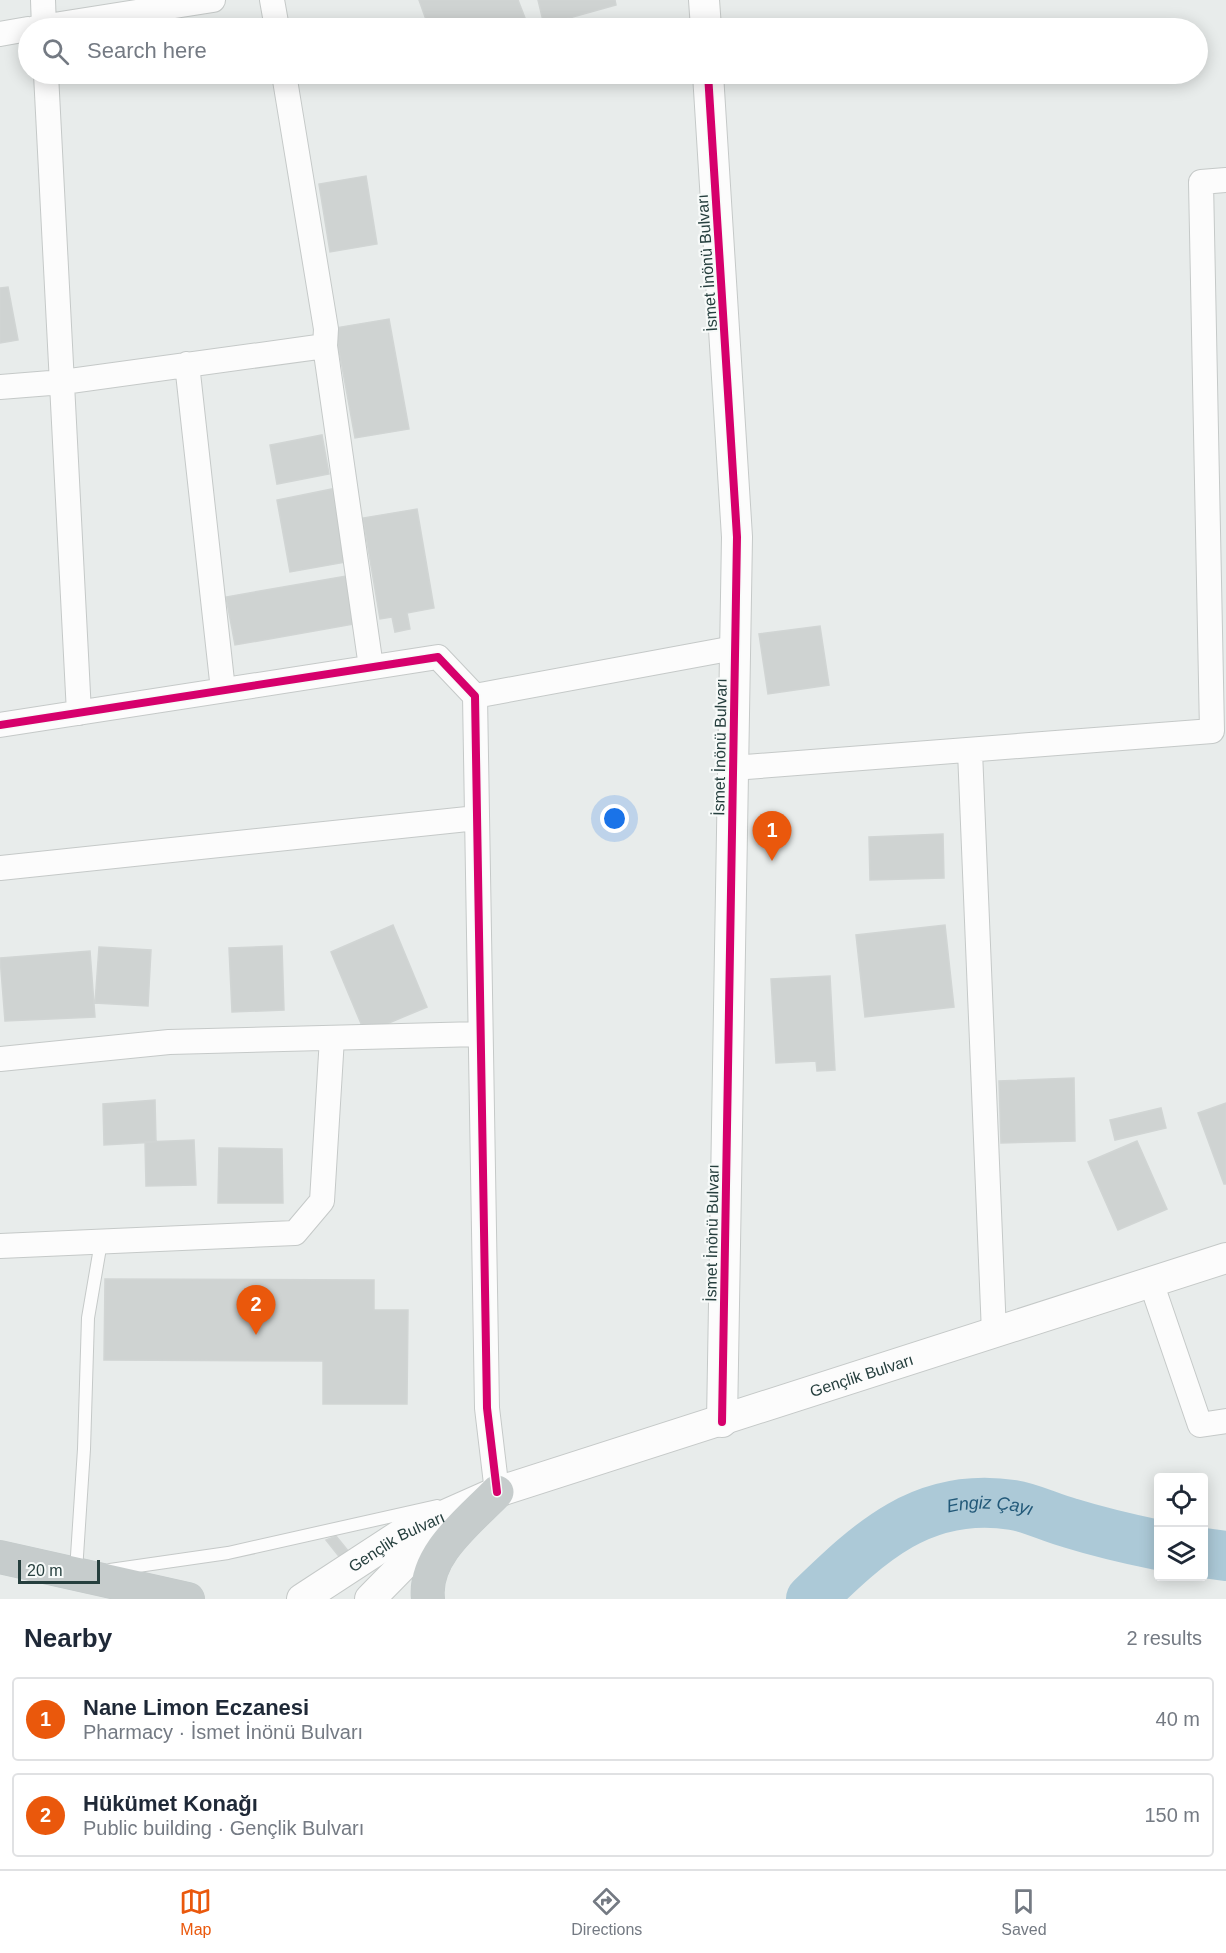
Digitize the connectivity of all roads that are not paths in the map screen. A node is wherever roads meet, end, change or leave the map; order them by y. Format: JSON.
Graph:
{"nodes":[{"id":1,"x":43,"y":0,"type":"edge"},
{"id":2,"x":213,"y":0,"type":"edge"},
{"id":3,"x":272,"y":0,"type":"edge"},
{"id":4,"x":704,"y":0,"type":"edge"},
{"id":5,"x":40,"y":18,"type":"edge"},
{"id":6,"x":100,"y":18,"type":"edge"},
{"id":7,"x":275,"y":18,"type":"edge"},
{"id":8,"x":705,"y":18,"type":"edge"},
{"id":9,"x":18,"y":31,"type":"edge"},
{"id":10,"x":0,"y":34,"type":"edge"},
{"id":11,"x":47,"y":84,"type":"edge"},
{"id":12,"x":286,"y":84,"type":"edge"},
{"id":13,"x":709,"y":84,"type":"edge"},
{"id":14,"x":1226,"y":180,"type":"edge"},
{"id":15,"x":325,"y":346,"type":"junction"},
{"id":16,"x":187,"y":364,"type":"junction"},
{"id":17,"x":62,"y":380,"type":"junction"},
{"id":18,"x":0,"y":387,"type":"edge"},
{"id":19,"x":734,"y":648,"type":"junction"},
{"id":20,"x":370,"y":667,"type":"junction"},
{"id":21,"x":223,"y":690,"type":"junction"},
{"id":22,"x":475,"y":696,"type":"junction"},
{"id":23,"x":79,"y":713,"type":"junction"},
{"id":24,"x":0,"y":725,"type":"edge"},
{"id":25,"x":970,"y":751,"type":"junction"},
{"id":26,"x":733,"y":768,"type":"junction"},
{"id":27,"x":477,"y":818,"type":"junction"},
{"id":28,"x":0,"y":868,"type":"edge"},
{"id":29,"x":480,"y":1034,"type":"junction"},
{"id":30,"x":332,"y":1038,"type":"junction"},
{"id":31,"x":0,"y":1059,"type":"edge"},
{"id":32,"x":101,"y":1242,"type":"junction"},
{"id":33,"x":0,"y":1246,"type":"edge"},
{"id":34,"x":1226,"y":1258,"type":"edge"},
{"id":35,"x":1151,"y":1282,"type":"junction"},
{"id":36,"x":994,"y":1333,"type":"junction"},
{"id":37,"x":1226,"y":1421,"type":"edge"},
{"id":38,"x":722,"y":1422,"type":"junction"},
{"id":39,"x":497,"y":1492,"type":"junction"},
{"id":40,"x":0,"y":1557,"type":"edge"},
{"id":41,"x":76,"y":1575,"type":"junction"},
{"id":42,"x":188,"y":1599,"type":"edge"},
{"id":43,"x":302,"y":1599,"type":"edge"},
{"id":44,"x":369,"y":1599,"type":"edge"},
{"id":45,"x":428,"y":1599,"type":"edge"}],
"edges":[{"from":1,"to":5,"type":"street"},
{"from":2,"to":6,"type":"street"},
{"from":3,"to":7,"type":"street"},
{"from":4,"to":8,"type":"street"},
{"from":9,"to":10,"type":"street"},
{"from":11,"to":17,"type":"street"},
{"from":12,"to":15,"type":"street"},
{"from":13,"to":19,"type":"street","name":"İsmet İnönü Bulvarı"},
{"from":14,"to":25,"type":"street"},
{"from":15,"to":16,"type":"street"},
{"from":15,"to":20,"type":"street"},
{"from":16,"to":17,"type":"street"},
{"from":16,"to":21,"type":"street"},
{"from":17,"to":18,"type":"street"},
{"from":17,"to":23,"type":"street"},
{"from":19,"to":22,"type":"street"},
{"from":19,"to":26,"type":"street","name":"İsmet İnönü Bulvarı"},
{"from":20,"to":21,"type":"street"},
{"from":20,"to":22,"type":"street"},
{"from":21,"to":23,"type":"street"},
{"from":22,"to":27,"type":"street"},
{"from":23,"to":24,"type":"street"},
{"from":25,"to":26,"type":"street"},
{"from":25,"to":36,"type":"street"},
{"from":26,"to":38,"type":"street","name":"İsmet İnönü Bulvarı"},
{"from":27,"to":28,"type":"street"},
{"from":27,"to":29,"type":"street"},
{"from":29,"to":30,"type":"street"},
{"from":29,"to":39,"type":"street"},
{"from":30,"to":31,"type":"street"},
{"from":30,"to":32,"type":"street"},
{"from":32,"to":33,"type":"street"},
{"from":32,"to":41,"type":"lane"},
{"from":34,"to":35,"type":"street","name":"Gençlik Bulvarı"},
{"from":35,"to":36,"type":"street","name":"Gençlik Bulvarı"},
{"from":35,"to":37,"type":"street"},
{"from":36,"to":38,"type":"street","name":"Gençlik Bulvarı"},
{"from":38,"to":39,"type":"street","name":"Gençlik Bulvarı"},
{"from":39,"to":41,"type":"lane"},
{"from":39,"to":43,"type":"street","name":"Gençlik Bulvarı"},
{"from":39,"to":44,"type":"street","name":"Gençlik Bulvarı"},
{"from":39,"to":45,"type":"highway"},
{"from":40,"to":41,"type":"highway"},
{"from":41,"to":42,"type":"highway"}]}
